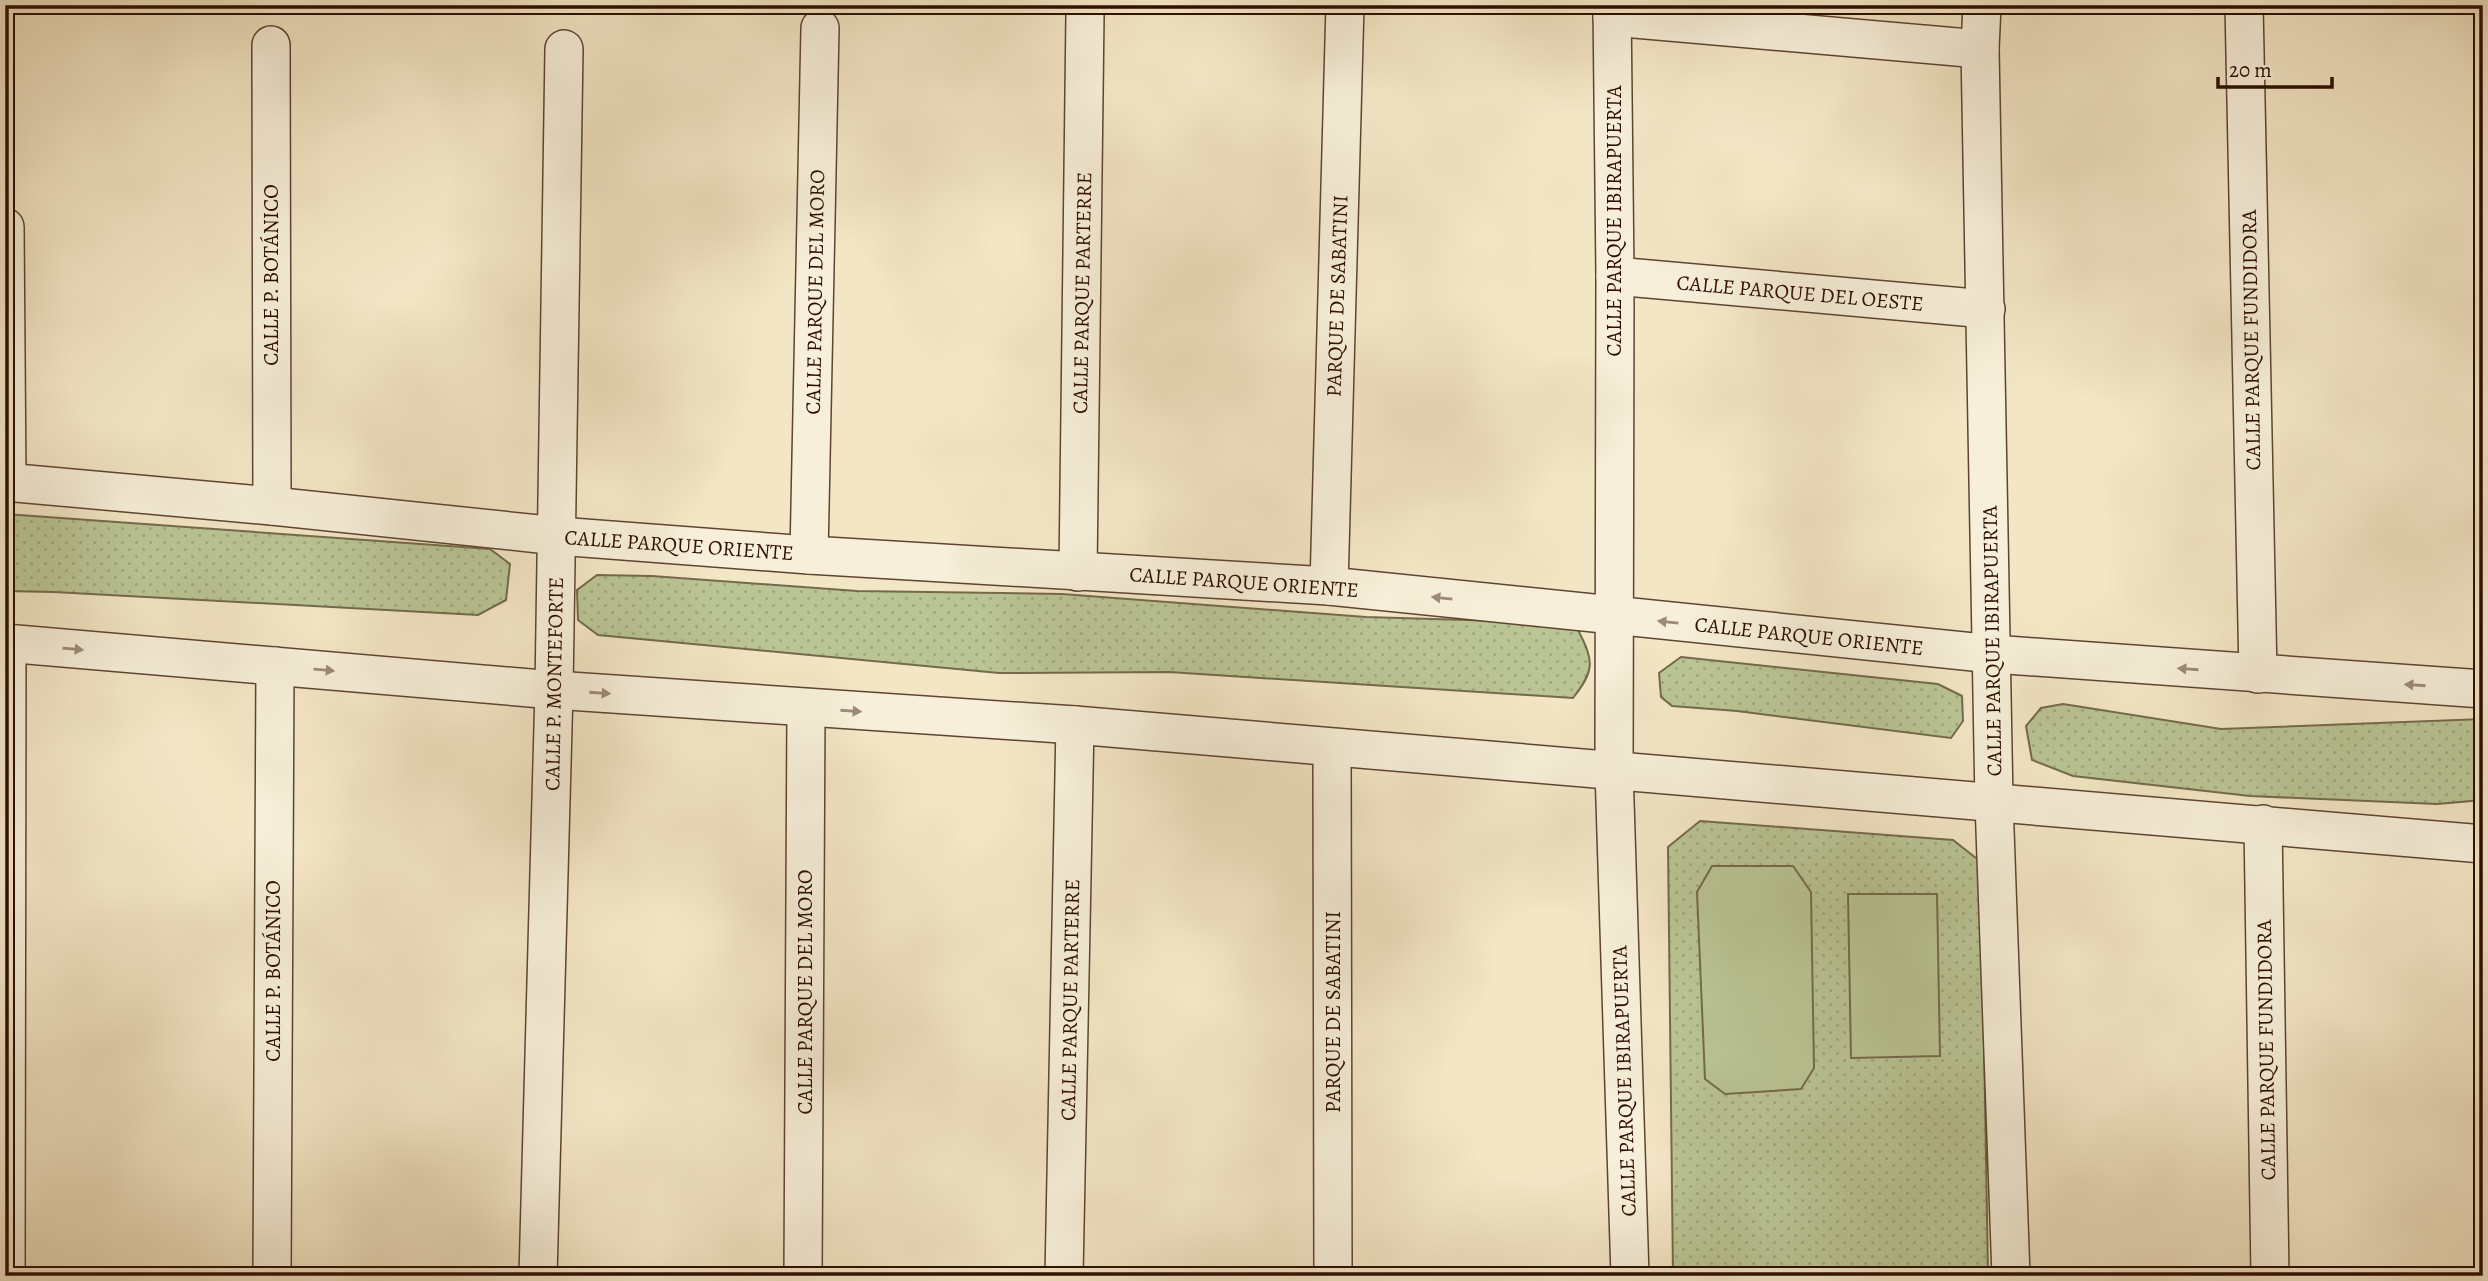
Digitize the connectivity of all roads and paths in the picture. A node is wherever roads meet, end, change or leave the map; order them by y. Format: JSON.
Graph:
{"nodes":[{"id":1,"x":1345,"y":5,"type":"edge"},
{"id":2,"x":1982,"y":5,"type":"edge"},
{"id":3,"x":2244,"y":5,"type":"edge"},
{"id":4,"x":1612,"y":11,"type":"edge"},
{"id":5,"x":1085,"y":14,"type":"dead end"},
{"id":6,"x":820,"y":28,"type":"dead end"},
{"id":7,"x":271,"y":44,"type":"dead end"},
{"id":8,"x":564,"y":49,"type":"dead end"},
{"id":9,"x":1980,"y":50,"type":"junction"},
{"id":10,"x":5,"y":227,"type":"edge"},
{"id":11,"x":1615,"y":276,"type":"junction"},
{"id":12,"x":1986,"y":309,"type":"junction"},
{"id":13,"x":6,"y":482,"type":"edge"},
{"id":14,"x":272,"y":506,"type":"junction"},
{"id":15,"x":558,"y":536,"type":"junction"},
{"id":16,"x":809,"y":555,"type":"junction"},
{"id":17,"x":1078,"y":572,"type":"junction"},
{"id":18,"x":1329,"y":586,"type":"junction"},
{"id":19,"x":1614,"y":617,"type":"junction"},
{"id":20,"x":6,"y":643,"type":"edge"},
{"id":21,"x":1993,"y":654,"type":"junction"},
{"id":22,"x":275,"y":666,"type":"junction"},
{"id":23,"x":2258,"y":674,"type":"junction"},
{"id":24,"x":2483,"y":689,"type":"edge"},
{"id":25,"x":554,"y":690,"type":"junction"},
{"id":26,"x":806,"y":708,"type":"junction"},
{"id":27,"x":1075,"y":725,"type":"junction"},
{"id":28,"x":1332,"y":748,"type":"junction"},
{"id":29,"x":1614,"y":770,"type":"junction"},
{"id":30,"x":1994,"y":802,"type":"junction"},
{"id":31,"x":2263,"y":824,"type":"junction"},
{"id":32,"x":2483,"y":844,"type":"edge"},
{"id":33,"x":6,"y":1276,"type":"edge"},
{"id":34,"x":272,"y":1276,"type":"edge"},
{"id":35,"x":538,"y":1276,"type":"edge"},
{"id":36,"x":803,"y":1276,"type":"edge"},
{"id":37,"x":1064,"y":1276,"type":"edge"},
{"id":38,"x":1333,"y":1276,"type":"edge"},
{"id":39,"x":1630,"y":1276,"type":"edge"},
{"id":40,"x":2011,"y":1276,"type":"edge"},
{"id":41,"x":2270,"y":1276,"type":"edge"}],
"edges":[{"from":1,"to":18,"type":"street","name":"PARQUE DE SABATINI"},
{"from":2,"to":9,"type":"street","name":"CALLE PARQUE IBIRAPUERTA"},
{"from":3,"to":23,"type":"street","name":"CALLE PARQUE FUNDIDORA"},
{"from":4,"to":9,"type":"street"},
{"from":4,"to":11,"type":"street","name":"CALLE PARQUE IBIRAPUERTA"},
{"from":5,"to":17,"type":"street","name":"CALLE PARQUE PARTERRE"},
{"from":6,"to":16,"type":"street","name":"CALLE PARQUE DEL MORO"},
{"from":7,"to":14,"type":"street","name":"CALLE P. BOTÁNICO"},
{"from":8,"to":15,"type":"street","name":"CALLE P. MONTEFORTE"},
{"from":9,"to":12,"type":"street","name":"CALLE PARQUE IBIRAPUERTA"},
{"from":10,"to":13,"type":"street"},
{"from":11,"to":12,"type":"street","name":"CALLE PARQUE DEL OESTE"},
{"from":11,"to":19,"type":"street","name":"CALLE PARQUE IBIRAPUERTA"},
{"from":12,"to":21,"type":"street","name":"CALLE PARQUE IBIRAPUERTA"},
{"from":13,"to":14,"type":"street","name":"CALLE PARQUE ORIENTE"},
{"from":14,"to":15,"type":"street","name":"CALLE PARQUE ORIENTE"},
{"from":15,"to":16,"type":"street","name":"CALLE PARQUE ORIENTE"},
{"from":15,"to":25,"type":"street","name":"CALLE P. MONTEFORTE"},
{"from":16,"to":17,"type":"street","name":"CALLE PARQUE ORIENTE"},
{"from":17,"to":18,"type":"street","name":"CALLE PARQUE ORIENTE"},
{"from":19,"to":18,"type":"street","name":"CALLE PARQUE ORIENTE","one_way":true},
{"from":21,"to":19,"type":"street","name":"CALLE PARQUE ORIENTE","one_way":true},
{"from":19,"to":29,"type":"street","name":"CALLE PARQUE IBIRAPUERTA"},
{"from":20,"to":22,"type":"street","one_way":true},
{"from":20,"to":33,"type":"street"},
{"from":23,"to":21,"type":"street","name":"CALLE PARQUE ORIENTE","one_way":true},
{"from":21,"to":30,"type":"street","name":"CALLE PARQUE IBIRAPUERTA"},
{"from":22,"to":25,"type":"street","one_way":true},
{"from":22,"to":34,"type":"street","name":"CALLE P. BOTÁNICO"},
{"from":24,"to":23,"type":"street","name":"CALLE PARQUE ORIENTE","one_way":true},
{"from":25,"to":26,"type":"street","one_way":true},
{"from":25,"to":35,"type":"street","name":"CALLE P. MONTEFORTE"},
{"from":26,"to":27,"type":"street","one_way":true},
{"from":26,"to":36,"type":"street","name":"CALLE PARQUE DEL MORO"},
{"from":27,"to":28,"type":"street"},
{"from":27,"to":37,"type":"street","name":"CALLE PARQUE PARTERRE"},
{"from":28,"to":29,"type":"street"},
{"from":28,"to":38,"type":"street","name":"PARQUE DE SABATINI"},
{"from":29,"to":30,"type":"street"},
{"from":29,"to":39,"type":"street","name":"CALLE PARQUE IBIRAPUERTA"},
{"from":30,"to":31,"type":"street"},
{"from":30,"to":40,"type":"street","name":"CALLE PARQUE IBIRAPUERTA"},
{"from":31,"to":32,"type":"street"},
{"from":31,"to":41,"type":"street","name":"CALLE PARQUE FUNDIDORA"}]}
